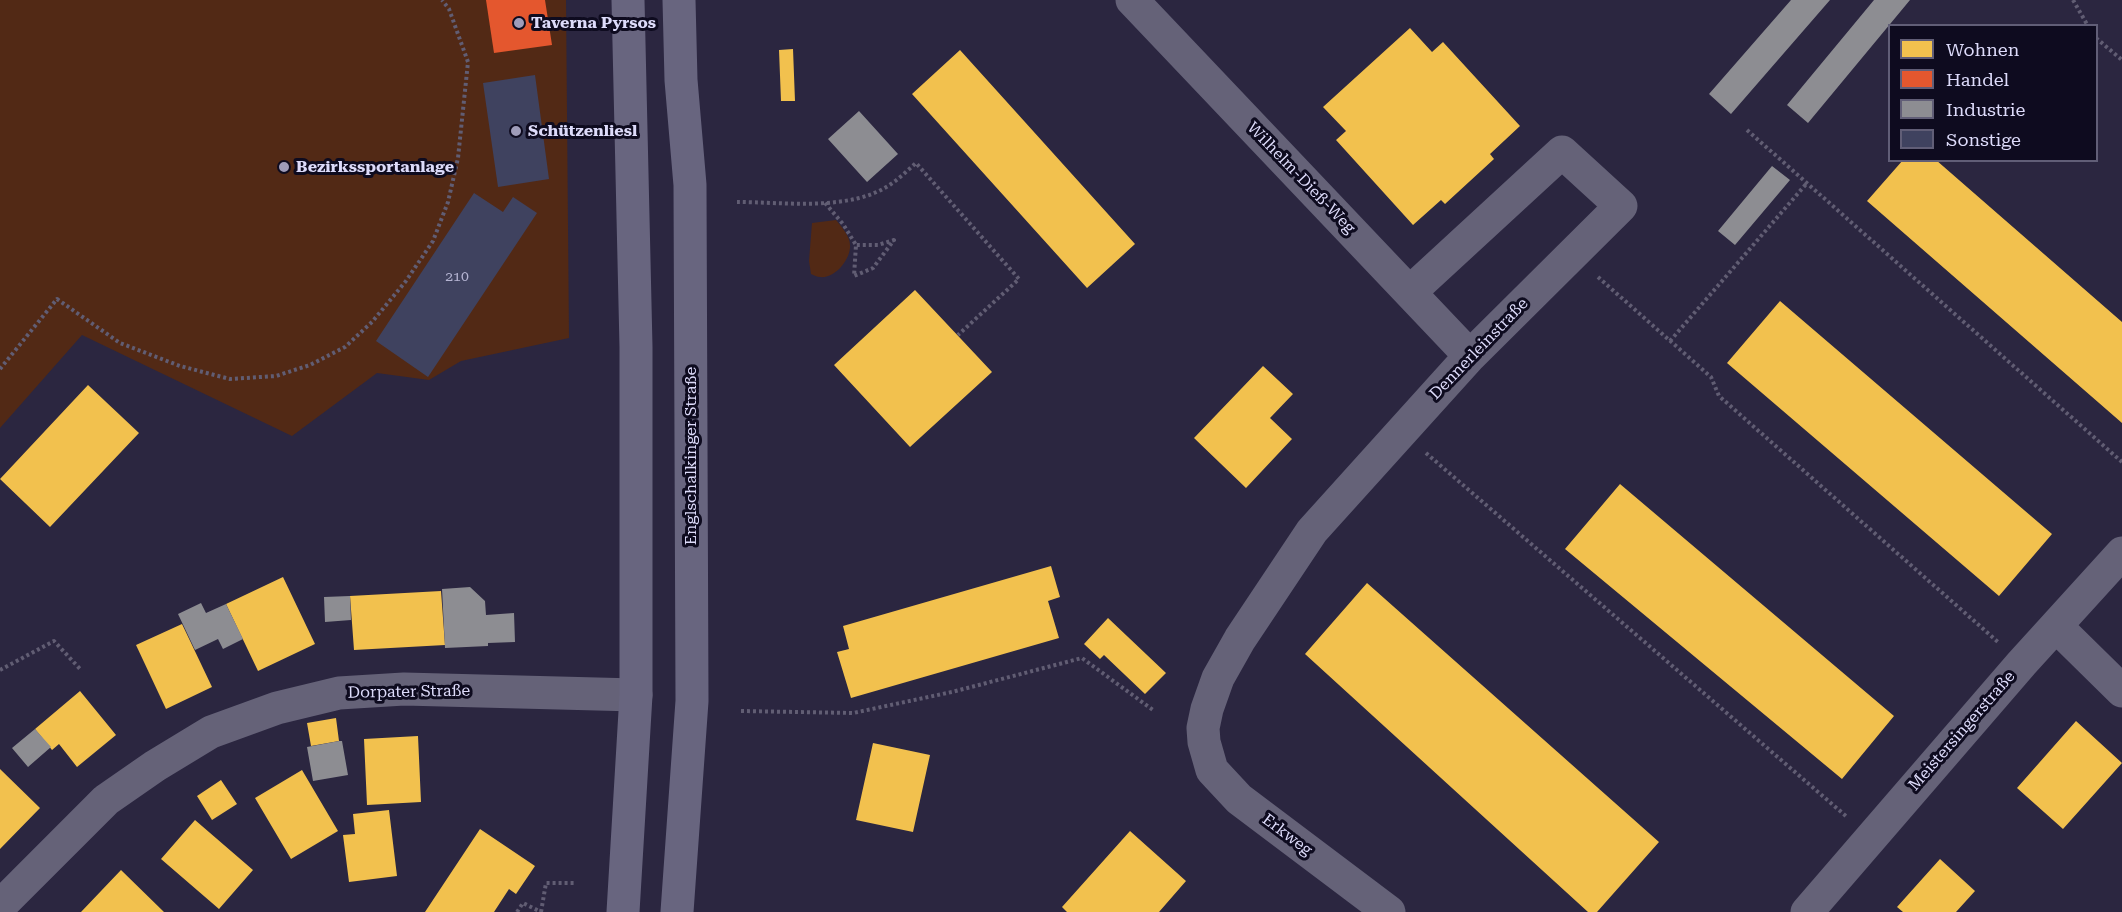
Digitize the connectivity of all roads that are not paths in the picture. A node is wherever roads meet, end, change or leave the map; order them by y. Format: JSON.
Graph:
{"nodes":[{"id":1,"x":628,"y":0,"type":"edge"},
{"id":2,"x":679,"y":0,"type":"edge"},
{"id":3,"x":1132,"y":0,"type":"edge"},
{"id":4,"x":1410,"y":292,"type":"junction"},
{"id":5,"x":1470,"y":356,"type":"junction"},
{"id":6,"x":2122,"y":553,"type":"edge"},
{"id":7,"x":2056,"y":626,"type":"junction"},
{"id":8,"x":2122,"y":691,"type":"edge"},
{"id":9,"x":636,"y":695,"type":"junction"},
{"id":10,"x":1204,"y":742,"type":"joint"},
{"id":11,"x":0,"y":906,"type":"edge"},
{"id":12,"x":1817,"y":908,"type":"edge"},
{"id":13,"x":623,"y":912,"type":"edge"},
{"id":14,"x":677,"y":912,"type":"edge"},
{"id":15,"x":1389,"y":912,"type":"edge"}],
"edges":[{"from":1,"to":9,"type":"main road"},
{"from":2,"to":14,"type":"main road","name":"Englschalkinger Straße"},
{"from":3,"to":4,"type":"street","name":"Wilhelm-Dieß-Weg"},
{"from":4,"to":5,"type":"street","name":"Wilhelm-Dieß-Weg"},
{"from":4,"to":5,"type":"street","name":"Dennerleinstraße"},
{"from":5,"to":10,"type":"street","name":"Dennerleinstraße"},
{"from":6,"to":7,"type":"street","name":"Meistersingerstraße"},
{"from":7,"to":8,"type":"street"},
{"from":7,"to":12,"type":"street","name":"Meistersingerstraße"},
{"from":9,"to":11,"type":"street","name":"Dorpater Straße"},
{"from":9,"to":13,"type":"main road"},
{"from":10,"to":15,"type":"street","name":"Erkweg"}]}
